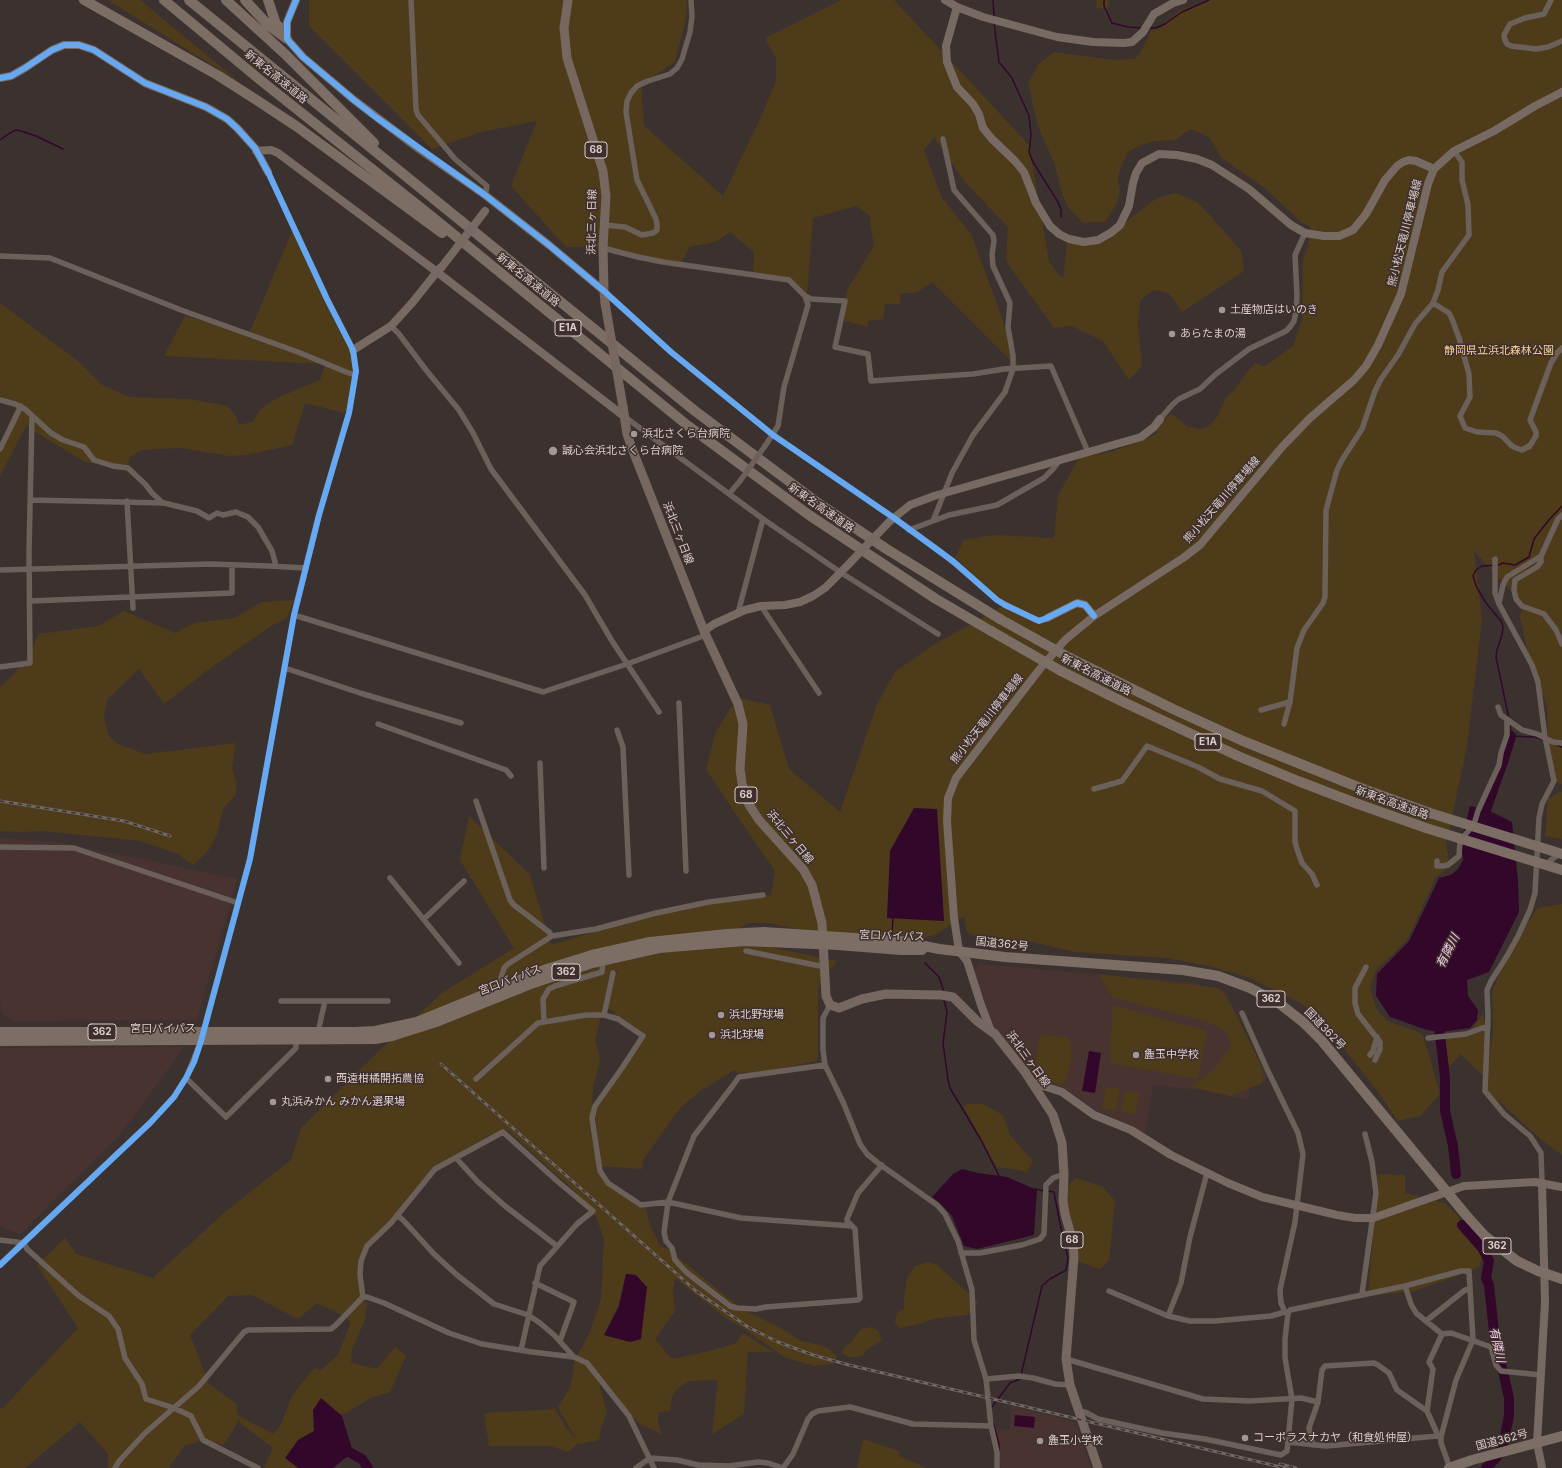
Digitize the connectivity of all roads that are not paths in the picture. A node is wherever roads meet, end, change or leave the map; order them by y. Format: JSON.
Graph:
{"nodes":[{"id":1,"x":84,"y":0,"type":"edge"},
{"id":2,"x":164,"y":0,"type":"edge"},
{"id":3,"x":189,"y":0,"type":"edge"},
{"id":4,"x":226,"y":0,"type":"edge"},
{"id":5,"x":245,"y":0,"type":"edge"},
{"id":6,"x":268,"y":0,"type":"edge"},
{"id":7,"x":296,"y":0,"type":"edge"},
{"id":8,"x":411,"y":0,"type":"edge"},
{"id":9,"x":568,"y":0,"type":"edge"},
{"id":10,"x":691,"y":0,"type":"edge"},
{"id":11,"x":945,"y":0,"type":"edge"},
{"id":12,"x":1183,"y":0,"type":"edge"},
{"id":13,"x":1551,"y":0,"type":"edge"},
{"id":14,"x":957,"y":7,"type":"junction"},
{"id":15,"x":287,"y":34,"type":"junction"},
{"id":16,"x":1562,"y":41,"type":"edge"},
{"id":17,"x":0,"y":78,"type":"edge"},
{"id":18,"x":1562,"y":92,"type":"edge"},
{"id":19,"x":943,"y":139,"type":"dead end"},
{"id":20,"x":256,"y":151,"type":"junction"},
{"id":21,"x":1454,"y":151,"type":"junction"},
{"id":22,"x":1434,"y":170,"type":"junction"},
{"id":23,"x":268,"y":172,"type":"joint"},
{"id":24,"x":410,"y":178,"type":"junction"},
{"id":25,"x":485,"y":195,"type":"junction"},
{"id":26,"x":493,"y":202,"type":"junction"},
{"id":27,"x":604,"y":225,"type":"junction"},
{"id":28,"x":1305,"y":233,"type":"junction"},
{"id":29,"x":603,"y":248,"type":"junction"},
{"id":30,"x":0,"y":256,"type":"edge"},
{"id":31,"x":439,"y":270,"type":"junction"},
{"id":32,"x":604,"y":292,"type":"junction"},
{"id":33,"x":805,"y":296,"type":"junction"},
{"id":34,"x":1433,"y":303,"type":"junction"},
{"id":35,"x":391,"y":326,"type":"junction"},
{"id":36,"x":587,"y":344,"type":"junction"},
{"id":37,"x":1562,"y":348,"type":"edge"},
{"id":38,"x":353,"y":350,"type":"junction"},
{"id":39,"x":1012,"y":369,"type":"junction"},
{"id":40,"x":355,"y":375,"type":"junction"},
{"id":41,"x":0,"y":400,"type":"edge"},
{"id":42,"x":20,"y":406,"type":"junction"},
{"id":43,"x":32,"y":416,"type":"junction"},
{"id":44,"x":625,"y":417,"type":"junction"},
{"id":45,"x":1160,"y":419,"type":"joint"},
{"id":46,"x":772,"y":435,"type":"junction"},
{"id":47,"x":0,"y":449,"type":"edge"},
{"id":48,"x":1088,"y":452,"type":"junction"},
{"id":49,"x":1059,"y":460,"type":"junction"},
{"id":50,"x":944,"y":493,"type":"junction"},
{"id":51,"x":729,"y":494,"type":"junction"},
{"id":52,"x":30,"y":500,"type":"junction"},
{"id":53,"x":127,"y":501,"type":"junction"},
{"id":54,"x":164,"y":503,"type":"junction"},
{"id":55,"x":1562,"y":516,"type":"edge"},
{"id":56,"x":763,"y":518,"type":"junction"},
{"id":57,"x":892,"y":520,"type":"junction"},
{"id":58,"x":933,"y":521,"type":"junction"},
{"id":59,"x":909,"y":530,"type":"junction"},
{"id":60,"x":1541,"y":556,"type":"junction"},
{"id":61,"x":1495,"y":563,"type":"dead end"},
{"id":62,"x":232,"y":565,"type":"junction"},
{"id":63,"x":276,"y":566,"type":"junction"},
{"id":64,"x":131,"y":567,"type":"junction"},
{"id":65,"x":305,"y":568,"type":"junction"},
{"id":66,"x":0,"y":570,"type":"edge"},
{"id":67,"x":30,"y":570,"type":"junction"},
{"id":68,"x":842,"y":570,"type":"junction"},
{"id":69,"x":133,"y":597,"type":"junction"},
{"id":70,"x":30,"y":601,"type":"junction"},
{"id":71,"x":1499,"y":604,"type":"junction"},
{"id":72,"x":761,"y":606,"type":"junction"},
{"id":73,"x":133,"y":608,"type":"dead end"},
{"id":74,"x":740,"y":612,"type":"junction"},
{"id":75,"x":294,"y":615,"type":"junction"},
{"id":76,"x":1094,"y":616,"type":"junction"},
{"id":77,"x":1047,"y":618,"type":"joint"},
{"id":78,"x":705,"y":633,"type":"junction"},
{"id":79,"x":938,"y":634,"type":"dead end"},
{"id":80,"x":1562,"y":644,"type":"edge"},
{"id":81,"x":627,"y":664,"type":"junction"},
{"id":82,"x":0,"y":667,"type":"edge"},
{"id":83,"x":285,"y":668,"type":"junction"},
{"id":84,"x":819,"y":693,"type":"dead end"},
{"id":85,"x":1290,"y":702,"type":"junction"},
{"id":86,"x":679,"y":703,"type":"dead end"},
{"id":87,"x":1498,"y":707,"type":"dead end"},
{"id":88,"x":1260,"y":710,"type":"dead end"},
{"id":89,"x":659,"y":712,"type":"dead end"},
{"id":90,"x":1507,"y":719,"type":"junction"},
{"id":91,"x":462,"y":723,"type":"dead end"},
{"id":92,"x":378,"y":724,"type":"dead end"},
{"id":93,"x":1284,"y":724,"type":"dead end"},
{"id":94,"x":617,"y":730,"type":"dead end"},
{"id":95,"x":1545,"y":739,"type":"junction"},
{"id":96,"x":1562,"y":743,"type":"edge"},
{"id":97,"x":540,"y":763,"type":"dead end"},
{"id":98,"x":511,"y":776,"type":"dead end"},
{"id":99,"x":1094,"y":788,"type":"dead end"},
{"id":100,"x":476,"y":801,"type":"dead end"},
{"id":101,"x":0,"y":847,"type":"edge"},
{"id":102,"x":1562,"y":853,"type":"edge"},
{"id":103,"x":1437,"y":861,"type":"dead end"},
{"id":104,"x":544,"y":868,"type":"dead end"},
{"id":105,"x":686,"y":870,"type":"dead end"},
{"id":106,"x":1537,"y":870,"type":"junction"},
{"id":107,"x":1562,"y":870,"type":"edge"},
{"id":108,"x":629,"y":875,"type":"dead end"},
{"id":109,"x":390,"y":878,"type":"dead end"},
{"id":110,"x":464,"y":881,"type":"dead end"},
{"id":111,"x":1317,"y":885,"type":"dead end"},
{"id":112,"x":763,"y":895,"type":"dead end"},
{"id":113,"x":238,"y":903,"type":"junction"},
{"id":114,"x":424,"y":919,"type":"junction"},
{"id":115,"x":552,"y":936,"type":"junction"},
{"id":116,"x":823,"y":940,"type":"junction"},
{"id":117,"x":939,"y":949,"type":"joint"},
{"id":118,"x":746,"y":951,"type":"dead end"},
{"id":119,"x":959,"y":951,"type":"junction"},
{"id":120,"x":603,"y":960,"type":"junction"},
{"id":121,"x":459,"y":963,"type":"dead end"},
{"id":122,"x":825,"y":967,"type":"junction"},
{"id":123,"x":1366,"y":967,"type":"dead end"},
{"id":124,"x":613,"y":973,"type":"dead end"},
{"id":125,"x":506,"y":990,"type":"junction"},
{"id":126,"x":281,"y":1001,"type":"dead end"},
{"id":127,"x":325,"y":1001,"type":"junction"},
{"id":128,"x":388,"y":1001,"type":"dead end"},
{"id":129,"x":830,"y":1005,"type":"junction"},
{"id":130,"x":1242,"y":1013,"type":"dead end"},
{"id":131,"x":604,"y":1015,"type":"junction"},
{"id":132,"x":544,"y":1021,"type":"junction"},
{"id":133,"x":1488,"y":1026,"type":"junction"},
{"id":134,"x":991,"y":1031,"type":"junction"},
{"id":135,"x":0,"y":1032,"type":"edge"},
{"id":136,"x":318,"y":1032,"type":"junction"},
{"id":137,"x":202,"y":1036,"type":"junction"},
{"id":138,"x":1377,"y":1037,"type":"junction"},
{"id":139,"x":1428,"y":1038,"type":"dead end"},
{"id":140,"x":296,"y":1040,"type":"junction"},
{"id":141,"x":0,"y":1041,"type":"edge"},
{"id":142,"x":1370,"y":1055,"type":"dead end"},
{"id":143,"x":1375,"y":1060,"type":"dead end"},
{"id":144,"x":825,"y":1065,"type":"junction"},
{"id":145,"x":186,"y":1078,"type":"junction"},
{"id":146,"x":476,"y":1079,"type":"dead end"},
{"id":147,"x":1031,"y":1082,"type":"junction"},
{"id":148,"x":1364,"y":1134,"type":"dead end"},
{"id":149,"x":456,"y":1158,"type":"junction"},
{"id":150,"x":882,"y":1166,"type":"junction"},
{"id":151,"x":1206,"y":1173,"type":"junction"},
{"id":152,"x":1064,"y":1174,"type":"junction"},
{"id":153,"x":1542,"y":1183,"type":"junction"},
{"id":154,"x":1562,"y":1187,"type":"edge"},
{"id":155,"x":1448,"y":1192,"type":"junction"},
{"id":156,"x":668,"y":1202,"type":"junction"},
{"id":157,"x":1296,"y":1206,"type":"junction"},
{"id":158,"x":397,"y":1215,"type":"junction"},
{"id":159,"x":1373,"y":1218,"type":"junction"},
{"id":160,"x":852,"y":1226,"type":"junction"},
{"id":161,"x":0,"y":1239,"type":"edge"},
{"id":162,"x":24,"y":1243,"type":"junction"},
{"id":163,"x":557,"y":1246,"type":"junction"},
{"id":164,"x":961,"y":1253,"type":"junction"},
{"id":165,"x":0,"y":1265,"type":"edge"},
{"id":166,"x":1544,"y":1274,"type":"junction"},
{"id":167,"x":1562,"y":1279,"type":"edge"},
{"id":168,"x":535,"y":1284,"type":"junction"},
{"id":169,"x":1405,"y":1286,"type":"junction"},
{"id":170,"x":1470,"y":1289,"type":"junction"},
{"id":171,"x":1109,"y":1291,"type":"dead end"},
{"id":172,"x":1362,"y":1294,"type":"junction"},
{"id":173,"x":363,"y":1297,"type":"junction"},
{"id":174,"x":1286,"y":1312,"type":"junction"},
{"id":175,"x":528,"y":1315,"type":"junction"},
{"id":176,"x":1168,"y":1316,"type":"junction"},
{"id":177,"x":1426,"y":1321,"type":"junction"},
{"id":178,"x":1442,"y":1334,"type":"junction"},
{"id":179,"x":1473,"y":1340,"type":"junction"},
{"id":180,"x":560,"y":1341,"type":"junction"},
{"id":181,"x":521,"y":1350,"type":"junction"},
{"id":182,"x":574,"y":1357,"type":"junction"},
{"id":183,"x":1066,"y":1359,"type":"junction"},
{"id":184,"x":1541,"y":1374,"type":"junction"},
{"id":185,"x":986,"y":1379,"type":"junction"},
{"id":186,"x":1070,"y":1385,"type":"junction"},
{"id":187,"x":1292,"y":1399,"type":"junction"},
{"id":188,"x":1318,"y":1402,"type":"junction"},
{"id":189,"x":174,"y":1408,"type":"junction"},
{"id":190,"x":1427,"y":1411,"type":"junction"},
{"id":191,"x":1079,"y":1412,"type":"junction"},
{"id":192,"x":991,"y":1426,"type":"junction"},
{"id":193,"x":1439,"y":1436,"type":"junction"},
{"id":194,"x":1562,"y":1436,"type":"edge"},
{"id":195,"x":1288,"y":1442,"type":"junction"},
{"id":196,"x":1537,"y":1443,"type":"junction"},
{"id":197,"x":1313,"y":1444,"type":"junction"},
{"id":198,"x":650,"y":1458,"type":"junction"},
{"id":199,"x":115,"y":1468,"type":"edge"},
{"id":200,"x":258,"y":1468,"type":"edge"},
{"id":201,"x":636,"y":1468,"type":"edge"},
{"id":202,"x":654,"y":1468,"type":"edge"},
{"id":203,"x":783,"y":1468,"type":"edge"},
{"id":204,"x":997,"y":1468,"type":"edge"},
{"id":205,"x":1098,"y":1468,"type":"edge"},
{"id":206,"x":1449,"y":1468,"type":"edge"},
{"id":207,"x":1542,"y":1468,"type":"edge"}],
"edges":[{"from":1,"to":36,"type":"highway"},
{"from":2,"to":36,"type":"highway","name":"新東名高速道路","number":"E1A"},
{"from":3,"to":24,"type":"highway","name":"新東名高速道路","number":"E1A"},
{"from":4,"to":24,"type":"highway"},
{"from":5,"to":15,"type":"highway"},
{"from":6,"to":15,"type":"highway"},
{"from":7,"to":15,"type":"street"},
{"from":8,"to":25,"type":"street"},
{"from":9,"to":27,"type":"main road","name":"浜北三ヶ日線","number":"68"},
{"from":10,"to":27,"type":"street"},
{"from":11,"to":14,"type":"street"},
{"from":12,"to":14,"type":"street"},
{"from":13,"to":16,"type":"street"},
{"from":14,"to":28,"type":"street"},
{"from":15,"to":25,"type":"street"},
{"from":17,"to":20,"type":"street"},
{"from":18,"to":21,"type":"street","name":"熊小松天竜川停車場線"},
{"from":19,"to":39,"type":"street"},
{"from":20,"to":23,"type":"street"},
{"from":20,"to":31,"type":"street"},
{"from":21,"to":22,"type":"street","name":"熊小松天竜川停車場線"},
{"from":21,"to":34,"type":"street"},
{"from":22,"to":28,"type":"street"},
{"from":22,"to":76,"type":"street","name":"熊小松天竜川停車場線"},
{"from":23,"to":38,"type":"street"},
{"from":24,"to":102,"type":"highway","name":"新東名高速道路","number":"E1A","bridge":true},
{"from":25,"to":26,"type":"street"},
{"from":26,"to":31,"type":"street","bridge":true},
{"from":26,"to":32,"type":"street"},
{"from":27,"to":29,"type":"main road","name":"浜北三ヶ日線","number":"68"},
{"from":28,"to":45,"type":"street"},
{"from":29,"to":32,"type":"main road","name":"浜北三ヶ日線","number":"68"},
{"from":29,"to":33,"type":"street"},
{"from":30,"to":40,"type":"street"},
{"from":31,"to":35,"type":"street"},
{"from":31,"to":44,"type":"street"},
{"from":32,"to":44,"type":"main road","name":"浜北三ヶ日線","number":"68","bridge":true},
{"from":32,"to":46,"type":"street"},
{"from":33,"to":39,"type":"street"},
{"from":33,"to":46,"type":"street"},
{"from":34,"to":37,"type":"street"},
{"from":34,"to":85,"type":"street"},
{"from":35,"to":38,"type":"street"},
{"from":35,"to":81,"type":"street"},
{"from":36,"to":107,"type":"highway","name":"新東名高速道路","number":"E1A","bridge":true},
{"from":38,"to":40,"type":"street"},
{"from":39,"to":48,"type":"street"},
{"from":39,"to":50,"type":"street"},
{"from":40,"to":65,"type":"street"},
{"from":41,"to":42,"type":"street"},
{"from":42,"to":43,"type":"street"},
{"from":42,"to":47,"type":"street"},
{"from":43,"to":52,"type":"street"},
{"from":43,"to":54,"type":"street"},
{"from":44,"to":51,"type":"street"},
{"from":44,"to":78,"type":"main road","name":"浜北三ヶ日線","number":"68"},
{"from":45,"to":48,"type":"street"},
{"from":46,"to":51,"type":"street","bridge":true},
{"from":46,"to":57,"type":"street"},
{"from":48,"to":49,"type":"street"},
{"from":49,"to":50,"type":"street"},
{"from":49,"to":58,"type":"street"},
{"from":50,"to":57,"type":"street"},
{"from":50,"to":58,"type":"street"},
{"from":51,"to":56,"type":"street"},
{"from":52,"to":53,"type":"street"},
{"from":52,"to":67,"type":"street"},
{"from":53,"to":54,"type":"street"},
{"from":53,"to":64,"type":"street"},
{"from":54,"to":63,"type":"street"},
{"from":55,"to":60,"type":"street"},
{"from":56,"to":68,"type":"street"},
{"from":56,"to":74,"type":"street"},
{"from":57,"to":59,"type":"street"},
{"from":57,"to":68,"type":"street","bridge":true},
{"from":58,"to":59,"type":"street"},
{"from":59,"to":77,"type":"street"},
{"from":60,"to":71,"type":"street"},
{"from":60,"to":80,"type":"street"},
{"from":61,"to":71,"type":"street"},
{"from":62,"to":63,"type":"street"},
{"from":62,"to":64,"type":"street"},
{"from":62,"to":69,"type":"street"},
{"from":63,"to":65,"type":"street"},
{"from":64,"to":67,"type":"street"},
{"from":64,"to":69,"type":"street"},
{"from":65,"to":75,"type":"street"},
{"from":66,"to":67,"type":"street"},
{"from":67,"to":70,"type":"street"},
{"from":68,"to":72,"type":"street"},
{"from":68,"to":79,"type":"street"},
{"from":69,"to":70,"type":"street"},
{"from":69,"to":73,"type":"street"},
{"from":70,"to":82,"type":"street"},
{"from":71,"to":95,"type":"street"},
{"from":72,"to":74,"type":"street"},
{"from":72,"to":84,"type":"street"},
{"from":74,"to":78,"type":"street"},
{"from":75,"to":81,"type":"street"},
{"from":75,"to":83,"type":"street"},
{"from":76,"to":77,"type":"street"},
{"from":76,"to":119,"type":"street","name":"熊小松天竜川停車場線"},
{"from":78,"to":81,"type":"street"},
{"from":78,"to":116,"type":"main road","name":"浜北三ヶ日線","number":"68"},
{"from":81,"to":89,"type":"street"},
{"from":83,"to":91,"type":"street"},
{"from":83,"to":113,"type":"street"},
{"from":85,"to":88,"type":"street"},
{"from":85,"to":93,"type":"street"},
{"from":86,"to":105,"type":"street"},
{"from":87,"to":90,"type":"street"},
{"from":90,"to":95,"type":"street"},
{"from":90,"to":103,"type":"street"},
{"from":92,"to":98,"type":"street"},
{"from":94,"to":108,"type":"street"},
{"from":95,"to":96,"type":"street"},
{"from":95,"to":106,"type":"street"},
{"from":97,"to":104,"type":"street"},
{"from":99,"to":111,"type":"street"},
{"from":100,"to":115,"type":"street"},
{"from":101,"to":113,"type":"street"},
{"from":102,"to":106,"type":"street"},
{"from":106,"to":133,"type":"street"},
{"from":109,"to":114,"type":"street"},
{"from":110,"to":114,"type":"street"},
{"from":112,"to":115,"type":"street"},
{"from":113,"to":137,"type":"street"},
{"from":114,"to":121,"type":"street"},
{"from":115,"to":125,"type":"street"},
{"from":116,"to":117,"type":"highway","name":"宮口バイパス","number":"362"},
{"from":116,"to":120,"type":"highway","name":"宮口バイパス","number":"362"},
{"from":116,"to":122,"type":"main road","name":"浜北三ヶ日線","number":"68"},
{"from":116,"to":125,"type":"highway","name":"宮口バイパス","number":"362"},
{"from":117,"to":119,"type":"highway","name":"国道362号","number":"362"},
{"from":118,"to":122,"type":"street"},
{"from":119,"to":134,"type":"street","name":"熊小松天竜川停車場線"},
{"from":119,"to":155,"type":"highway","name":"国道362号","number":"362"},
{"from":120,"to":125,"type":"highway","name":"宮口バイパス","number":"362"},
{"from":120,"to":132,"type":"street"},
{"from":122,"to":129,"type":"main road","name":"浜北三ヶ日線","number":"68"},
{"from":123,"to":138,"type":"street"},
{"from":124,"to":131,"type":"street"},
{"from":125,"to":136,"type":"highway","name":"宮口バイパス","number":"362"},
{"from":125,"to":140,"type":"highway","name":"宮口バイパス","number":"362"},
{"from":126,"to":127,"type":"street"},
{"from":127,"to":128,"type":"street"},
{"from":127,"to":136,"type":"street"},
{"from":129,"to":134,"type":"main road","name":"浜北三ヶ日線","number":"68"},
{"from":129,"to":144,"type":"street"},
{"from":130,"to":157,"type":"street"},
{"from":131,"to":132,"type":"street"},
{"from":131,"to":156,"type":"street"},
{"from":132,"to":146,"type":"street"},
{"from":133,"to":139,"type":"street"},
{"from":133,"to":153,"type":"street"},
{"from":134,"to":147,"type":"main road","name":"浜北三ヶ日線","number":"68"},
{"from":135,"to":137,"type":"highway","name":"宮口バイパス","number":"362"},
{"from":136,"to":137,"type":"highway","name":"宮口バイパス","number":"362"},
{"from":137,"to":140,"type":"highway","name":"宮口バイパス","number":"362"},
{"from":137,"to":141,"type":"highway","name":"宮口バイパス","number":"362"},
{"from":137,"to":145,"type":"street"},
{"from":138,"to":142,"type":"street"},
{"from":138,"to":143,"type":"street"},
{"from":140,"to":145,"type":"street"},
{"from":144,"to":150,"type":"street"},
{"from":144,"to":156,"type":"street"},
{"from":145,"to":162,"type":"street"},
{"from":147,"to":151,"type":"street"},
{"from":147,"to":152,"type":"main road","name":"浜北三ヶ日線","number":"68"},
{"from":148,"to":159,"type":"street"},
{"from":149,"to":158,"type":"street"},
{"from":149,"to":163,"type":"street"},
{"from":149,"to":163,"type":"street"},
{"from":150,"to":160,"type":"street"},
{"from":150,"to":164,"type":"street"},
{"from":151,"to":157,"type":"street"},
{"from":151,"to":176,"type":"street"},
{"from":152,"to":164,"type":"street"},
{"from":152,"to":183,"type":"main road","name":"浜北三ヶ日線","number":"68"},
{"from":153,"to":154,"type":"street"},
{"from":153,"to":155,"type":"street"},
{"from":153,"to":166,"type":"street"},
{"from":155,"to":159,"type":"street"},
{"from":155,"to":166,"type":"highway","name":"国道362号","number":"362"},
{"from":156,"to":160,"type":"street"},
{"from":156,"to":160,"type":"street"},
{"from":157,"to":159,"type":"street"},
{"from":157,"to":174,"type":"street"},
{"from":158,"to":173,"type":"street"},
{"from":158,"to":175,"type":"street"},
{"from":159,"to":172,"type":"street"},
{"from":161,"to":162,"type":"street"},
{"from":162,"to":165,"type":"street"},
{"from":162,"to":189,"type":"street"},
{"from":163,"to":168,"type":"street"},
{"from":164,"to":185,"type":"street"},
{"from":166,"to":167,"type":"highway","name":"国道362号","number":"362"},
{"from":166,"to":184,"type":"street"},
{"from":168,"to":175,"type":"street"},
{"from":168,"to":180,"type":"street"},
{"from":169,"to":170,"type":"street"},
{"from":169,"to":172,"type":"street"},
{"from":169,"to":177,"type":"street"},
{"from":170,"to":177,"type":"street"},
{"from":170,"to":179,"type":"street"},
{"from":171,"to":176,"type":"street"},
{"from":172,"to":174,"type":"street"},
{"from":173,"to":181,"type":"street"},
{"from":173,"to":189,"type":"street"},
{"from":174,"to":176,"type":"street"},
{"from":174,"to":187,"type":"street"},
{"from":175,"to":180,"type":"street"},
{"from":175,"to":181,"type":"street"},
{"from":177,"to":178,"type":"street"},
{"from":178,"to":179,"type":"street"},
{"from":178,"to":190,"type":"street"},
{"from":179,"to":184,"type":"street"},
{"from":179,"to":193,"type":"street"},
{"from":180,"to":182,"type":"street"},
{"from":181,"to":182,"type":"street"},
{"from":182,"to":198,"type":"street"},
{"from":183,"to":186,"type":"main road","name":"浜北三ヶ日線","number":"68"},
{"from":183,"to":187,"type":"street"},
{"from":184,"to":196,"type":"street"},
{"from":185,"to":186,"type":"street"},
{"from":185,"to":192,"type":"street"},
{"from":186,"to":191,"type":"main road","name":"浜北三ヶ日線","number":"68"},
{"from":187,"to":188,"type":"street"},
{"from":187,"to":195,"type":"street"},
{"from":188,"to":190,"type":"street"},
{"from":188,"to":197,"type":"street"},
{"from":189,"to":199,"type":"street"},
{"from":189,"to":200,"type":"street"},
{"from":190,"to":193,"type":"street"},
{"from":191,"to":195,"type":"street"},
{"from":191,"to":205,"type":"main road","name":"浜北三ヶ日線","number":"68"},
{"from":192,"to":203,"type":"street"},
{"from":192,"to":204,"type":"street"},
{"from":193,"to":197,"type":"street"},
{"from":193,"to":206,"type":"street"},
{"from":194,"to":196,"type":"highway","name":"国道362号"},
{"from":195,"to":197,"type":"street"},
{"from":196,"to":206,"type":"highway","name":"国道362号"},
{"from":196,"to":207,"type":"street"},
{"from":198,"to":201,"type":"street"},
{"from":198,"to":202,"type":"street"},
{"from":198,"to":203,"type":"street"}]}
